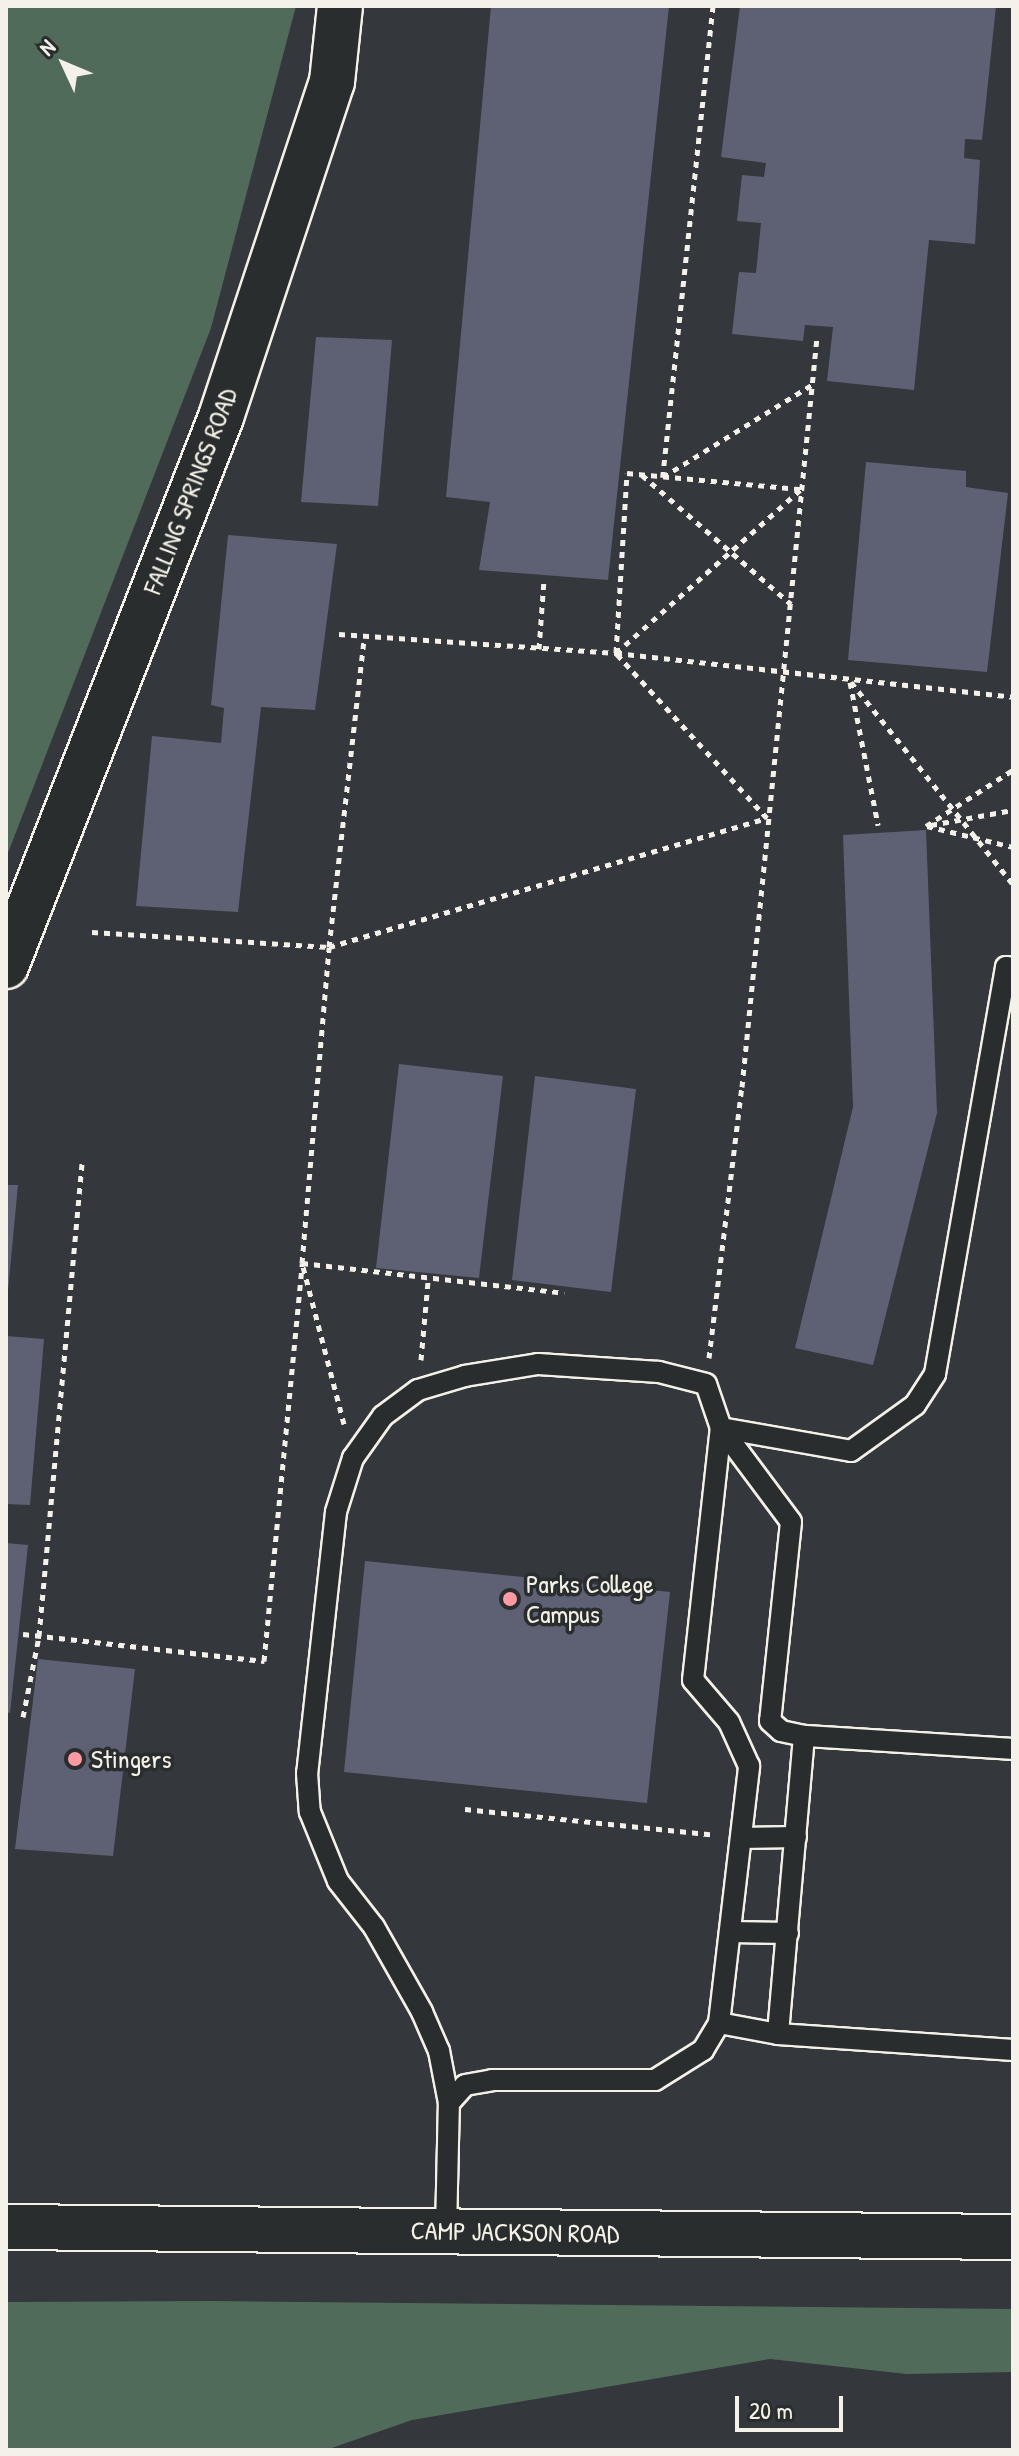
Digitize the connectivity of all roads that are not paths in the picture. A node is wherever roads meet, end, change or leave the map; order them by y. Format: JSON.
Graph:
{"nodes":[{"id":1,"x":340,"y":6,"type":"edge"},
{"id":2,"x":6,"y":966,"type":"edge"},
{"id":3,"x":1013,"y":968,"type":"edge"},
{"id":4,"x":721,"y":1428,"type":"junction"},
{"id":5,"x":804,"y":1736,"type":"junction"},
{"id":6,"x":1013,"y":1749,"type":"edge"},
{"id":7,"x":796,"y":1837,"type":"junction"},
{"id":8,"x":741,"y":1838,"type":"junction"},
{"id":9,"x":730,"y":1932,"type":"junction"},
{"id":10,"x":788,"y":1933,"type":"junction"},
{"id":11,"x":719,"y":2023,"type":"junction"},
{"id":12,"x":778,"y":2034,"type":"junction"},
{"id":13,"x":1013,"y":2050,"type":"edge"},
{"id":14,"x":449,"y":2103,"type":"junction"},
{"id":15,"x":9,"y":2229,"type":"edge"},
{"id":16,"x":446,"y":2231,"type":"junction"},
{"id":17,"x":1013,"y":2237,"type":"edge"}],
"edges":[{"from":1,"to":2,"type":"street","name":"FALLING SPRINGS ROAD"},
{"from":3,"to":4,"type":"lane"},
{"from":4,"to":5,"type":"lane"},
{"from":4,"to":8,"type":"lane"},
{"from":4,"to":14,"type":"lane"},
{"from":5,"to":6,"type":"lane"},
{"from":5,"to":7,"type":"lane"},
{"from":7,"to":8,"type":"lane"},
{"from":7,"to":10,"type":"lane"},
{"from":8,"to":9,"type":"lane"},
{"from":9,"to":10,"type":"lane"},
{"from":9,"to":11,"type":"lane"},
{"from":10,"to":12,"type":"lane"},
{"from":11,"to":12,"type":"lane"},
{"from":11,"to":14,"type":"lane"},
{"from":12,"to":13,"type":"lane"},
{"from":14,"to":16,"type":"lane"},
{"from":15,"to":16,"type":"street","name":"CAMP JACKSON ROAD"},
{"from":16,"to":17,"type":"street","name":"CAMP JACKSON ROAD"}]}
